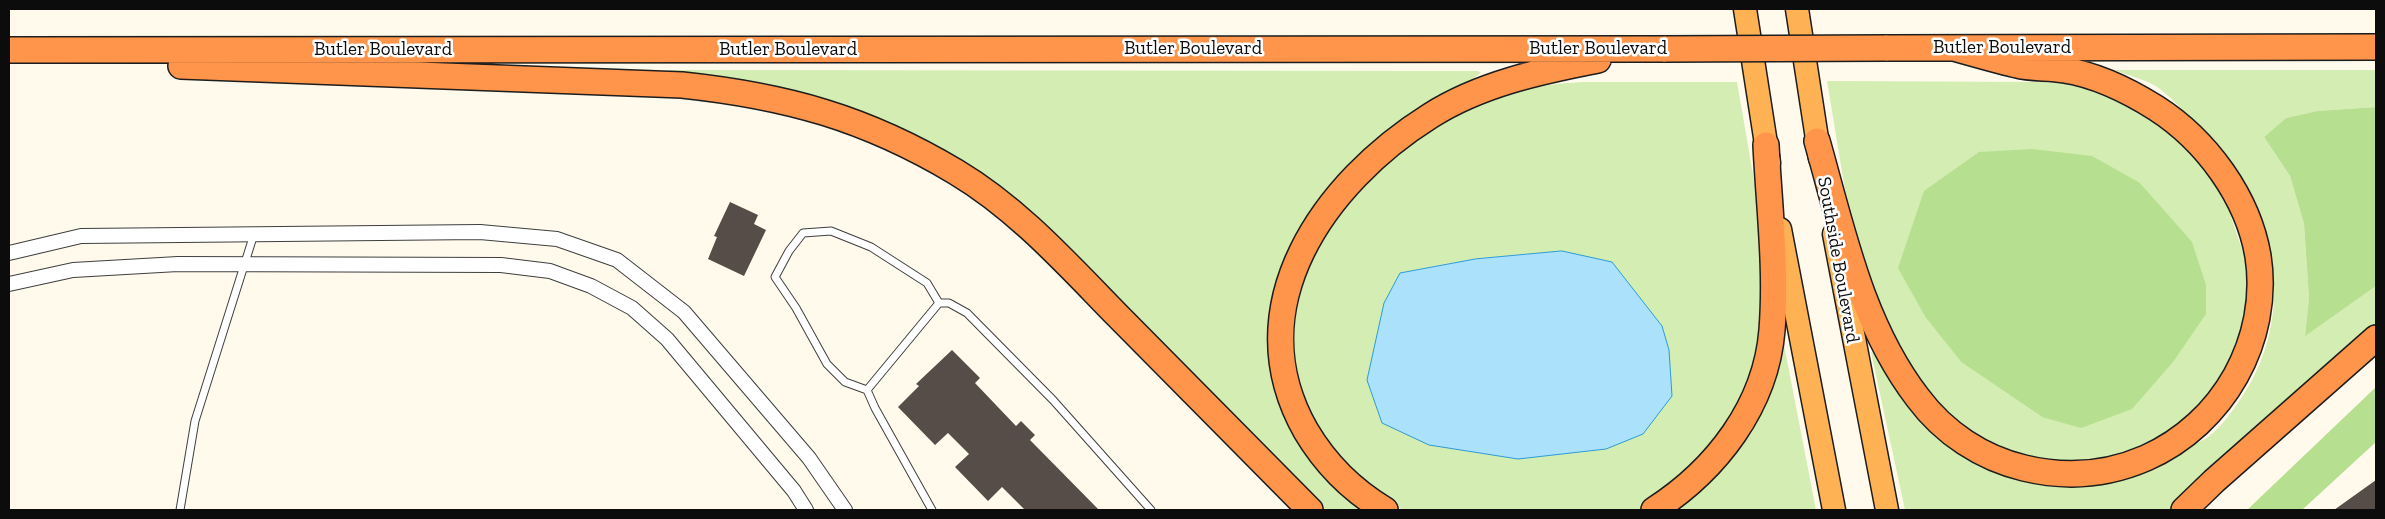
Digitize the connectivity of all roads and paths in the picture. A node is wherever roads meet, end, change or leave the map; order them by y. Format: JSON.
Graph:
{"nodes":[{"id":1,"x":1745,"y":9,"type":"edge"},
{"id":2,"x":1797,"y":9,"type":"edge"},
{"id":3,"x":1954,"y":48,"type":"junction"},
{"id":4,"x":2376,"y":48,"type":"edge"},
{"id":5,"x":1666,"y":49,"type":"junction"},
{"id":6,"x":9,"y":50,"type":"edge"},
{"id":7,"x":9,"y":60,"type":"edge"},
{"id":8,"x":1817,"y":141,"type":"junction"},
{"id":9,"x":1766,"y":144,"type":"junction"},
{"id":10,"x":254,"y":234,"type":"junction"},
{"id":11,"x":9,"y":253,"type":"edge"},
{"id":12,"x":243,"y":265,"type":"junction"},
{"id":13,"x":9,"y":284,"type":"edge"},
{"id":14,"x":939,"y":303,"type":"junction"},
{"id":15,"x":2376,"y":338,"type":"edge"},
{"id":16,"x":867,"y":390,"type":"junction"},
{"id":17,"x":180,"y":510,"type":"edge"},
{"id":18,"x":806,"y":510,"type":"edge"},
{"id":19,"x":845,"y":510,"type":"edge"},
{"id":20,"x":932,"y":510,"type":"edge"},
{"id":21,"x":1151,"y":510,"type":"edge"},
{"id":22,"x":1310,"y":510,"type":"edge"},
{"id":23,"x":1385,"y":510,"type":"edge"},
{"id":24,"x":1654,"y":510,"type":"edge"},
{"id":25,"x":1834,"y":510,"type":"edge"},
{"id":26,"x":1887,"y":510,"type":"edge"},
{"id":27,"x":2184,"y":510,"type":"edge"}],
"edges":[{"from":1,"to":9,"type":"highway"},
{"from":2,"to":8,"type":"highway","name":"Southside Boulevard"},
{"from":3,"to":4,"type":"highway","name":"Butler Boulevard"},
{"from":3,"to":5,"type":"highway","name":"Butler Boulevard","bridge":true},
{"from":3,"to":8,"type":"highway"},
{"from":5,"to":6,"type":"highway","name":"Butler Boulevard"},
{"from":5,"to":23,"type":"highway"},
{"from":7,"to":22,"type":"highway"},
{"from":8,"to":26,"type":"highway","name":"Southside Boulevard"},
{"from":9,"to":24,"type":"highway"},
{"from":9,"to":25,"type":"highway"},
{"from":10,"to":11,"type":"street"},
{"from":10,"to":12,"type":"lane"},
{"from":10,"to":19,"type":"street"},
{"from":12,"to":13,"type":"street"},
{"from":12,"to":17,"type":"lane"},
{"from":12,"to":18,"type":"street"},
{"from":14,"to":16,"type":"lane"},
{"from":14,"to":16,"type":"lane"},
{"from":14,"to":21,"type":"lane"},
{"from":15,"to":27,"type":"highway"},
{"from":16,"to":20,"type":"lane"}]}
